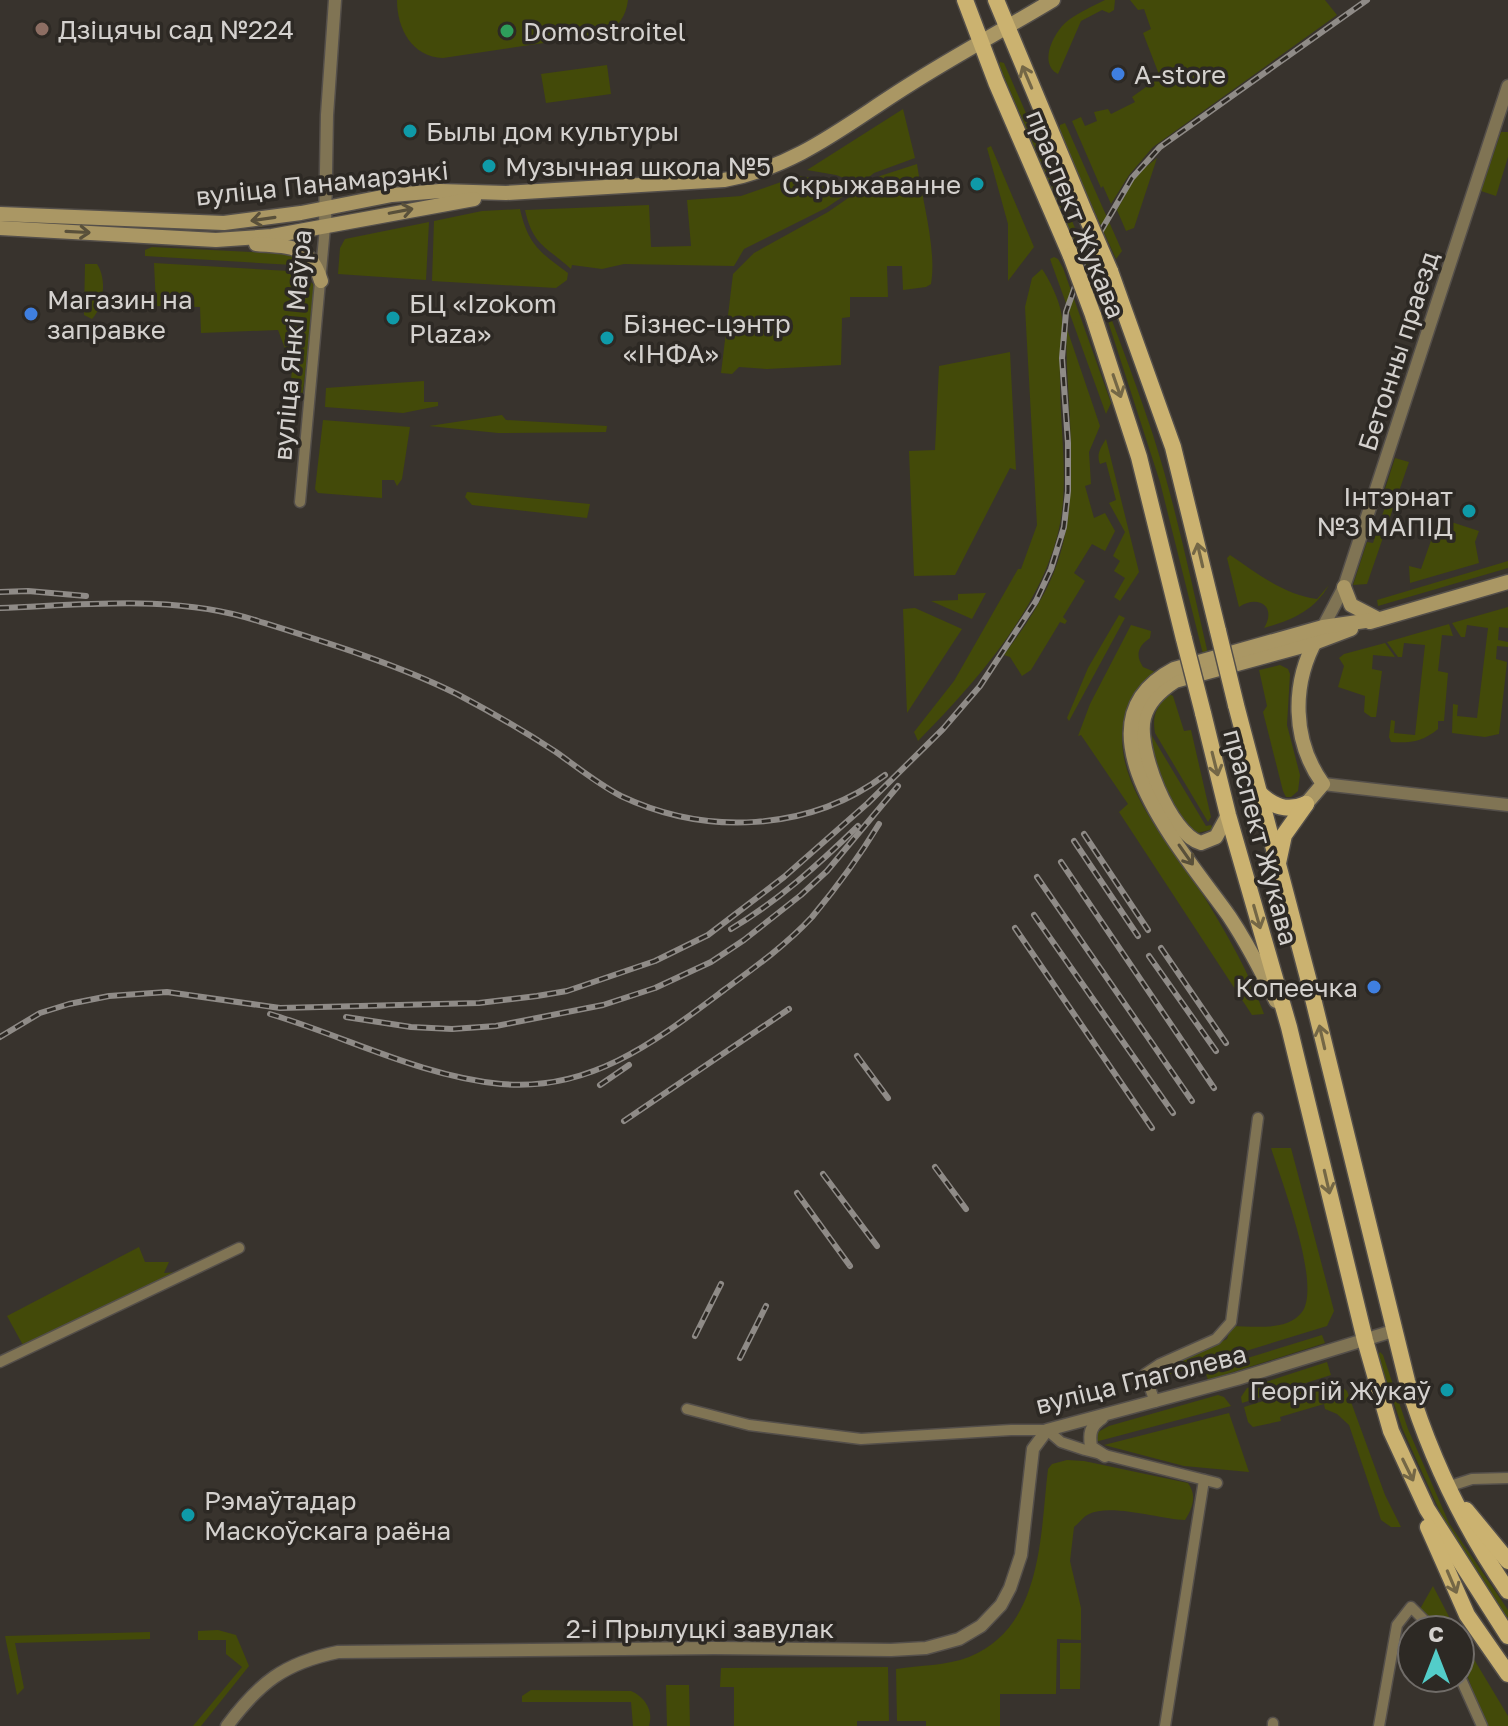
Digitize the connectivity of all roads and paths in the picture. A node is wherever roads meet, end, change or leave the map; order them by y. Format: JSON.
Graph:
{"nodes":[{"id":1,"x":335,"y":0,"type":"edge"},
{"id":2,"x":965,"y":0,"type":"edge"},
{"id":3,"x":996,"y":0,"type":"edge"},
{"id":4,"x":1053,"y":0,"type":"edge"},
{"id":5,"x":1006,"y":28,"type":"junction"},
{"id":6,"x":980,"y":43,"type":"junction"},
{"id":7,"x":1508,"y":86,"type":"edge"},
{"id":8,"x":506,"y":193,"type":"junction"},
{"id":9,"x":325,"y":209,"type":"junction"},
{"id":10,"x":0,"y":214,"type":"edge"},
{"id":11,"x":325,"y":227,"type":"junction"},
{"id":12,"x":0,"y":228,"type":"edge"},
{"id":13,"x":216,"y":240,"type":"junction"},
{"id":14,"x":321,"y":281,"type":"junction"},
{"id":15,"x":1126,"y":318,"type":"junction"},
{"id":16,"x":1095,"y":321,"type":"junction"},
{"id":17,"x":300,"y":502,"type":"dead end"},
{"id":18,"x":1508,"y":582,"type":"edge"},
{"id":19,"x":1344,"y":587,"type":"junction"},
{"id":20,"x":1379,"y":619,"type":"junction"},
{"id":21,"x":1323,"y":627,"type":"junction"},
{"id":22,"x":1298,"y":635,"type":"junction"},
{"id":23,"x":1314,"y":643,"type":"junction"},
{"id":24,"x":1289,"y":650,"type":"junction"},
{"id":25,"x":1305,"y":662,"type":"junction"},
{"id":26,"x":1323,"y":784,"type":"junction"},
{"id":27,"x":1258,"y":791,"type":"junction"},
{"id":28,"x":1306,"y":804,"type":"junction"},
{"id":29,"x":1508,"y":805,"type":"edge"},
{"id":30,"x":1228,"y":815,"type":"junction"},
{"id":31,"x":1277,"y":868,"type":"junction"},
{"id":32,"x":1289,"y":1027,"type":"junction"},
{"id":33,"x":1258,"y":1118,"type":"dead end"},
{"id":34,"x":239,"y":1248,"type":"dead end"},
{"id":35,"x":1393,"y":1331,"type":"junction"},
{"id":36,"x":1365,"y":1340,"type":"junction"},
{"id":37,"x":0,"y":1362,"type":"edge"},
{"id":38,"x":1155,"y":1402,"type":"junction"},
{"id":39,"x":687,"y":1409,"type":"dead end"},
{"id":40,"x":1108,"y":1415,"type":"junction"},
{"id":41,"x":1047,"y":1430,"type":"junction"},
{"id":42,"x":1105,"y":1456,"type":"junction"},
{"id":43,"x":1508,"y":1478,"type":"edge"},
{"id":44,"x":1204,"y":1480,"type":"junction"},
{"id":45,"x":1217,"y":1483,"type":"dead end"},
{"id":46,"x":1448,"y":1489,"type":"junction"},
{"id":47,"x":1427,"y":1509,"type":"junction"},
{"id":48,"x":1508,"y":1561,"type":"edge"},
{"id":49,"x":1508,"y":1591,"type":"edge"},
{"id":50,"x":1396,"y":1631,"type":"edge"},
{"id":51,"x":1508,"y":1636,"type":"edge"},
{"id":52,"x":1508,"y":1674,"type":"edge"},
{"id":53,"x":1467,"y":1694,"type":"edge"},
{"id":54,"x":1479,"y":1721,"type":"edge"},
{"id":55,"x":227,"y":1726,"type":"edge"},
{"id":56,"x":1165,"y":1726,"type":"edge"},
{"id":57,"x":1379,"y":1726,"type":"edge"}],
"edges":[{"from":1,"to":9,"type":"street","name":"вуліца Янкі Маўра"},
{"from":2,"to":6,"type":"main road","name":"праспект Жукава"},
{"from":3,"to":5,"type":"main road","name":"праспект Жукава"},
{"from":4,"to":5,"type":"main road","name":"вуліца Панамарэнкі"},
{"from":5,"to":6,"type":"main road","name":"вуліца Панамарэнкі"},
{"from":15,"to":5,"type":"main road","name":"праспект Жукава","one_way":true,"bridge":true},
{"from":6,"to":8,"type":"main road","name":"вуліца Панамарэнкі"},
{"from":6,"to":16,"type":"main road","name":"праспект Жукава","bridge":true},
{"from":7,"to":19,"type":"street","name":"Бетонны праезд"},
{"from":8,"to":9,"type":"main road","name":"вуліца Панамарэнкі"},
{"from":11,"to":8,"type":"main road","name":"вуліца Панамарэнкі","one_way":true},
{"from":9,"to":10,"type":"main road","name":"вуліца Панамарэнкі","one_way":true},
{"from":9,"to":11,"type":"street","name":"вуліца Янкі Маўра"},
{"from":11,"to":13,"type":"main road","name":"вуліца Панамарэнкі"},
{"from":11,"to":14,"type":"street","name":"вуліца Янкі Маўра"},
{"from":12,"to":13,"type":"main road","name":"вуліца Панамарэнкі","one_way":true},
{"from":13,"to":14,"type":"main road"},
{"from":14,"to":17,"type":"street","name":"вуліца Янкі Маўра"},
{"from":15,"to":16,"type":"main road"},
{"from":27,"to":15,"type":"main road","name":"праспект Жукава","one_way":true,"bridge":true},
{"from":16,"to":30,"type":"main road","name":"праспект Жукава","one_way":true,"bridge":true},
{"from":18,"to":20,"type":"main road"},
{"from":19,"to":20,"type":"main road"},
{"from":19,"to":21,"type":"street","name":"Бетонны праезд"},
{"from":20,"to":21,"type":"main road"},
{"from":20,"to":23,"type":"main road"},
{"from":21,"to":22,"type":"main road"},
{"from":21,"to":23,"type":"main road"},
{"from":22,"to":23,"type":"main road"},
{"from":22,"to":32,"type":"main road","one_way":true},
{"from":23,"to":24,"type":"main road"},
{"from":23,"to":25,"type":"main road"},
{"from":24,"to":25,"type":"main road"},
{"from":24,"to":30,"type":"main road"},
{"from":25,"to":26,"type":"main road"},
{"from":26,"to":28,"type":"main road"},
{"from":26,"to":29,"type":"street"},
{"from":27,"to":28,"type":"main road"},
{"from":27,"to":31,"type":"main road","name":"праспект Жукава"},
{"from":28,"to":31,"type":"main road"},
{"from":30,"to":32,"type":"main road","name":"праспект Жукава","one_way":true},
{"from":35,"to":31,"type":"main road","name":"праспект Жукава","one_way":true},
{"from":32,"to":36,"type":"main road","name":"праспект Жукава","one_way":true},
{"from":33,"to":38,"type":"street"},
{"from":34,"to":37,"type":"street"},
{"from":35,"to":36,"type":"street"},
{"from":35,"to":46,"type":"main road","name":"праспект Жукава"},
{"from":36,"to":38,"type":"street","name":"вуліца Глаголева"},
{"from":36,"to":47,"type":"main road","name":"праспект Жукава","one_way":true},
{"from":38,"to":40,"type":"street","name":"вуліца Глаголева"},
{"from":39,"to":41,"type":"street","name":"вуліца Глаголева"},
{"from":40,"to":41,"type":"street","name":"вуліца Глаголева"},
{"from":40,"to":42,"type":"street"},
{"from":41,"to":42,"type":"street"},
{"from":41,"to":55,"type":"street","name":"2-і Прылуцкі завулак"},
{"from":42,"to":44,"type":"street"},
{"from":43,"to":46,"type":"street"},
{"from":44,"to":45,"type":"street"},
{"from":44,"to":56,"type":"street"},
{"from":46,"to":48,"type":"main road"},
{"from":46,"to":49,"type":"main road","name":"праспект Жукава"},
{"from":47,"to":51,"type":"main road","name":"праспект Жукава"},
{"from":47,"to":52,"type":"main road","one_way":true},
{"from":50,"to":57,"type":"street"},
{"from":53,"to":54,"type":"street"}]}
